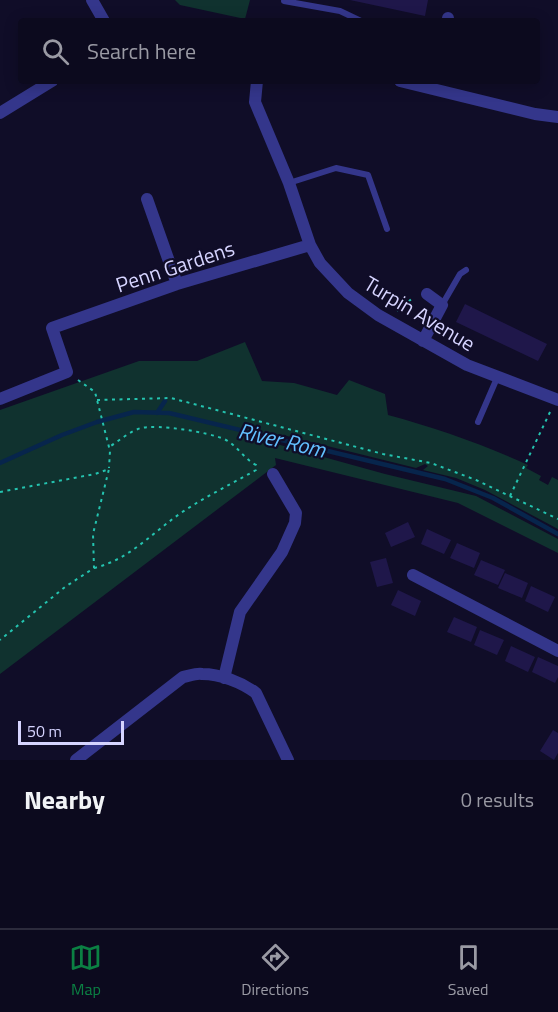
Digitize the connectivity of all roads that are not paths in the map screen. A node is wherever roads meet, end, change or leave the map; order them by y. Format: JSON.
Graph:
{"nodes":[{"id":1,"x":92,"y":0,"type":"edge"},
{"id":2,"x":284,"y":1,"type":"edge"},
{"id":3,"x":102,"y":18,"type":"edge"},
{"id":4,"x":355,"y":18,"type":"edge"},
{"id":5,"x":46,"y":84,"type":"edge"},
{"id":6,"x":257,"y":84,"type":"edge"},
{"id":7,"x":436,"y":85,"type":"edge"},
{"id":8,"x":0,"y":112,"type":"edge"},
{"id":9,"x":557,"y":120,"type":"edge"},
{"id":10,"x":288,"y":183,"type":"junction"},
{"id":11,"x":147,"y":199,"type":"dead end"},
{"id":12,"x":387,"y":229,"type":"dead end"},
{"id":13,"x":310,"y":245,"type":"junction"},
{"id":14,"x":466,"y":270,"type":"dead end"},
{"id":15,"x":177,"y":284,"type":"junction"},
{"id":16,"x":422,"y":295,"type":"road end"},
{"id":17,"x":442,"y":305,"type":"junction"},
{"id":18,"x":423,"y":341,"type":"junction"},
{"id":19,"x":497,"y":378,"type":"junction"},
{"id":20,"x":0,"y":399,"type":"edge"},
{"id":21,"x":557,"y":400,"type":"edge"},
{"id":22,"x":478,"y":422,"type":"dead end"},
{"id":23,"x":273,"y":474,"type":"dead end"},
{"id":24,"x":413,"y":574,"type":"dead end"},
{"id":25,"x":558,"y":651,"type":"edge"},
{"id":26,"x":225,"y":678,"type":"junction"},
{"id":27,"x":76,"y":760,"type":"edge"},
{"id":28,"x":288,"y":760,"type":"edge"}],
"edges":[{"from":1,"to":3,"type":"street"},
{"from":2,"to":4,"type":"lane"},
{"from":5,"to":8,"type":"street"},
{"from":6,"to":10,"type":"street","name":"Turpin Avenue"},
{"from":7,"to":9,"type":"street"},
{"from":10,"to":12,"type":"lane"},
{"from":10,"to":13,"type":"street","name":"Turpin Avenue"},
{"from":11,"to":15,"type":"street"},
{"from":13,"to":15,"type":"street","name":"Penn Gardens"},
{"from":13,"to":18,"type":"street","name":"Turpin Avenue"},
{"from":14,"to":17,"type":"lane"},
{"from":15,"to":20,"type":"street","name":"Penn Gardens"},
{"from":16,"to":17,"type":"street"},
{"from":17,"to":18,"type":"street"},
{"from":18,"to":19,"type":"street","name":"Turpin Avenue"},
{"from":19,"to":21,"type":"street","name":"Turpin Avenue"},
{"from":19,"to":22,"type":"lane"},
{"from":23,"to":26,"type":"street"},
{"from":24,"to":25,"type":"street"},
{"from":26,"to":27,"type":"street"},
{"from":26,"to":28,"type":"street"}]}
